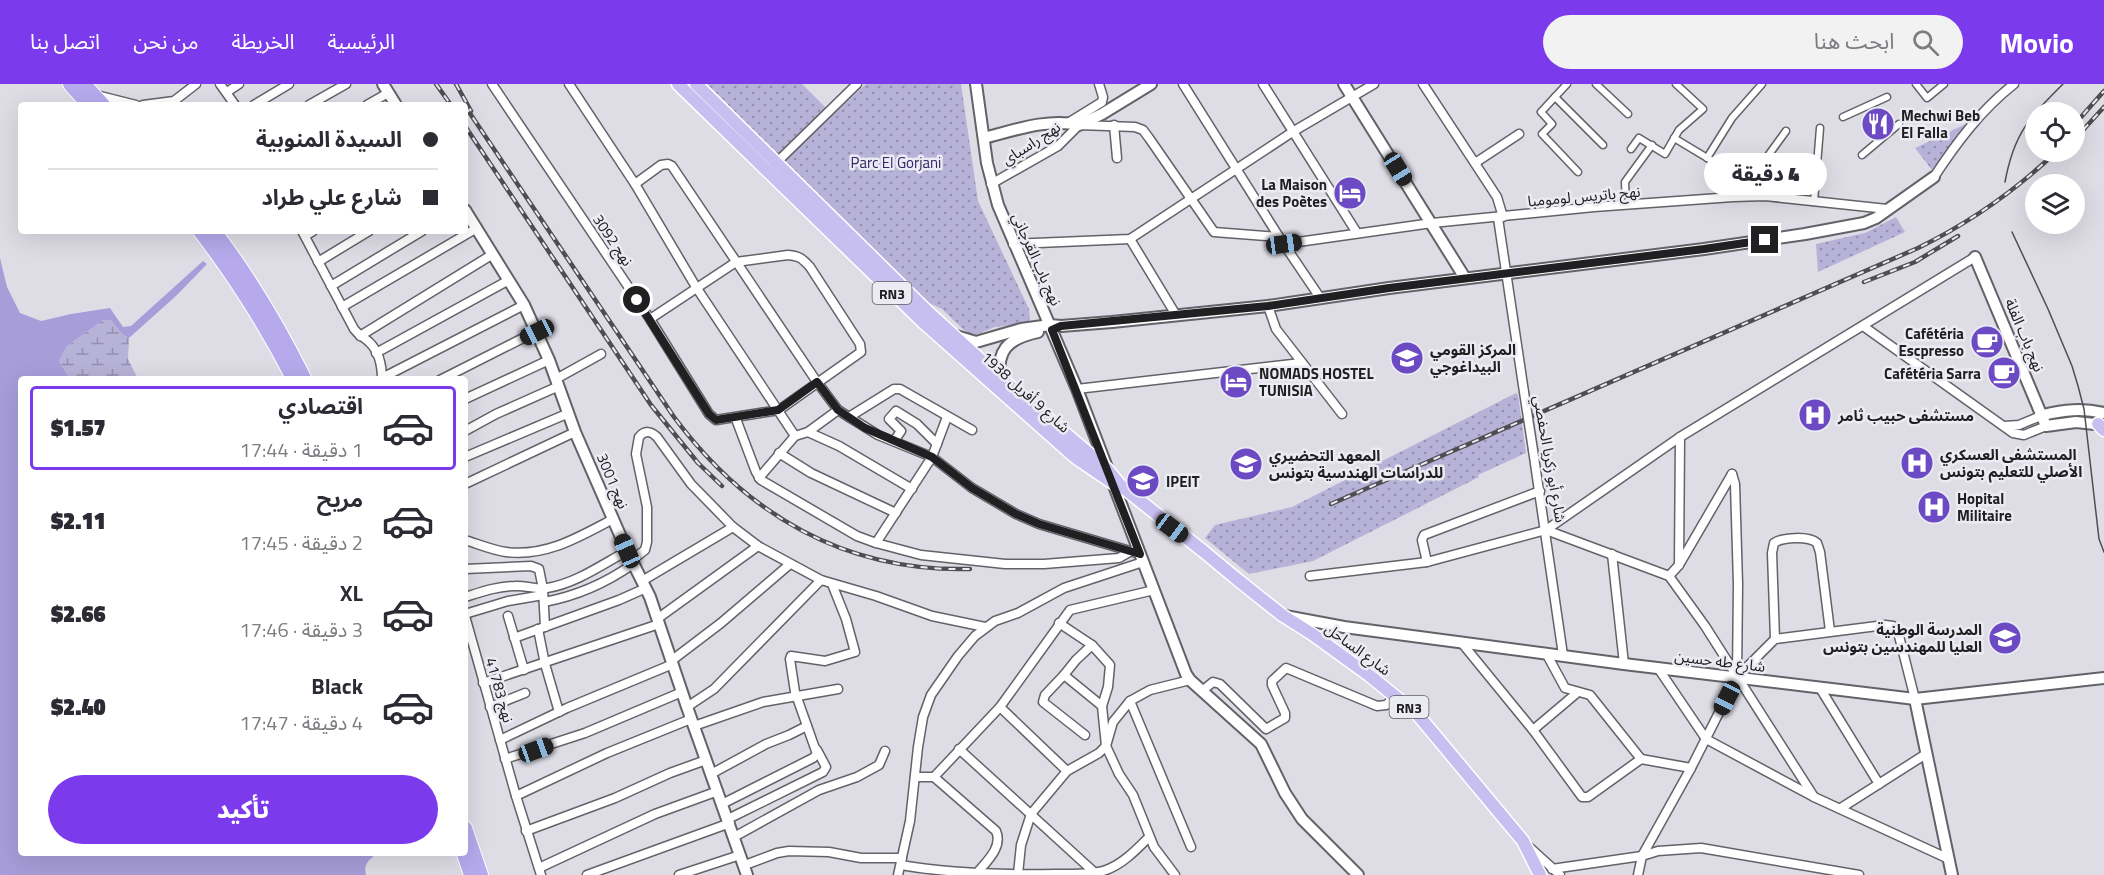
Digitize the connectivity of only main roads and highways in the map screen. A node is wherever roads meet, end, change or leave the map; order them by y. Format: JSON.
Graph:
{"nodes":[{"id":1,"x":70,"y":84,"type":"edge"},
{"id":2,"x":678,"y":84,"type":"edge"},
{"id":3,"x":696,"y":84,"type":"edge"},
{"id":4,"x":88,"y":94,"type":"edge"},
{"id":5,"x":202,"y":234,"type":"edge"},
{"id":6,"x":216,"y":234,"type":"edge"},
{"id":7,"x":292,"y":376,"type":"edge"},
{"id":8,"x":303,"y":376,"type":"edge"},
{"id":9,"x":999,"y":382,"type":"junction"},
{"id":10,"x":1079,"y":453,"type":"junction"},
{"id":11,"x":1116,"y":484,"type":"junction"},
{"id":12,"x":468,"y":837,"type":"edge"},
{"id":13,"x":465,"y":856,"type":"edge"},
{"id":14,"x":471,"y":875,"type":"edge"},
{"id":15,"x":481,"y":875,"type":"edge"},
{"id":16,"x":1540,"y":875,"type":"edge"}],
"edges":[{"from":1,"to":4,"type":"highway"},
{"from":2,"to":9,"type":"main road","name":"شارع 9 أفريل 1938","number":"RN3"},
{"from":3,"to":9,"type":"main road","name":"شارع 9 أفريل 1938","number":"RN3"},
{"from":5,"to":7,"type":"highway"},
{"from":6,"to":8,"type":"highway"},
{"from":9,"to":10,"type":"main road","name":"شارع 9 أفريل 1938","number":"RN3"},
{"from":10,"to":11,"type":"main road","name":"شارع 9 أفريل 1938","number":"RN3"},
{"from":10,"to":11,"type":"main road","name":"شارع 9 أفريل 1938","number":"RN3"},
{"from":11,"to":16,"type":"main road","name":"شارع الساحل","number":"RN3","bridge":true},
{"from":12,"to":15,"type":"highway"},
{"from":13,"to":14,"type":"highway"}]}
